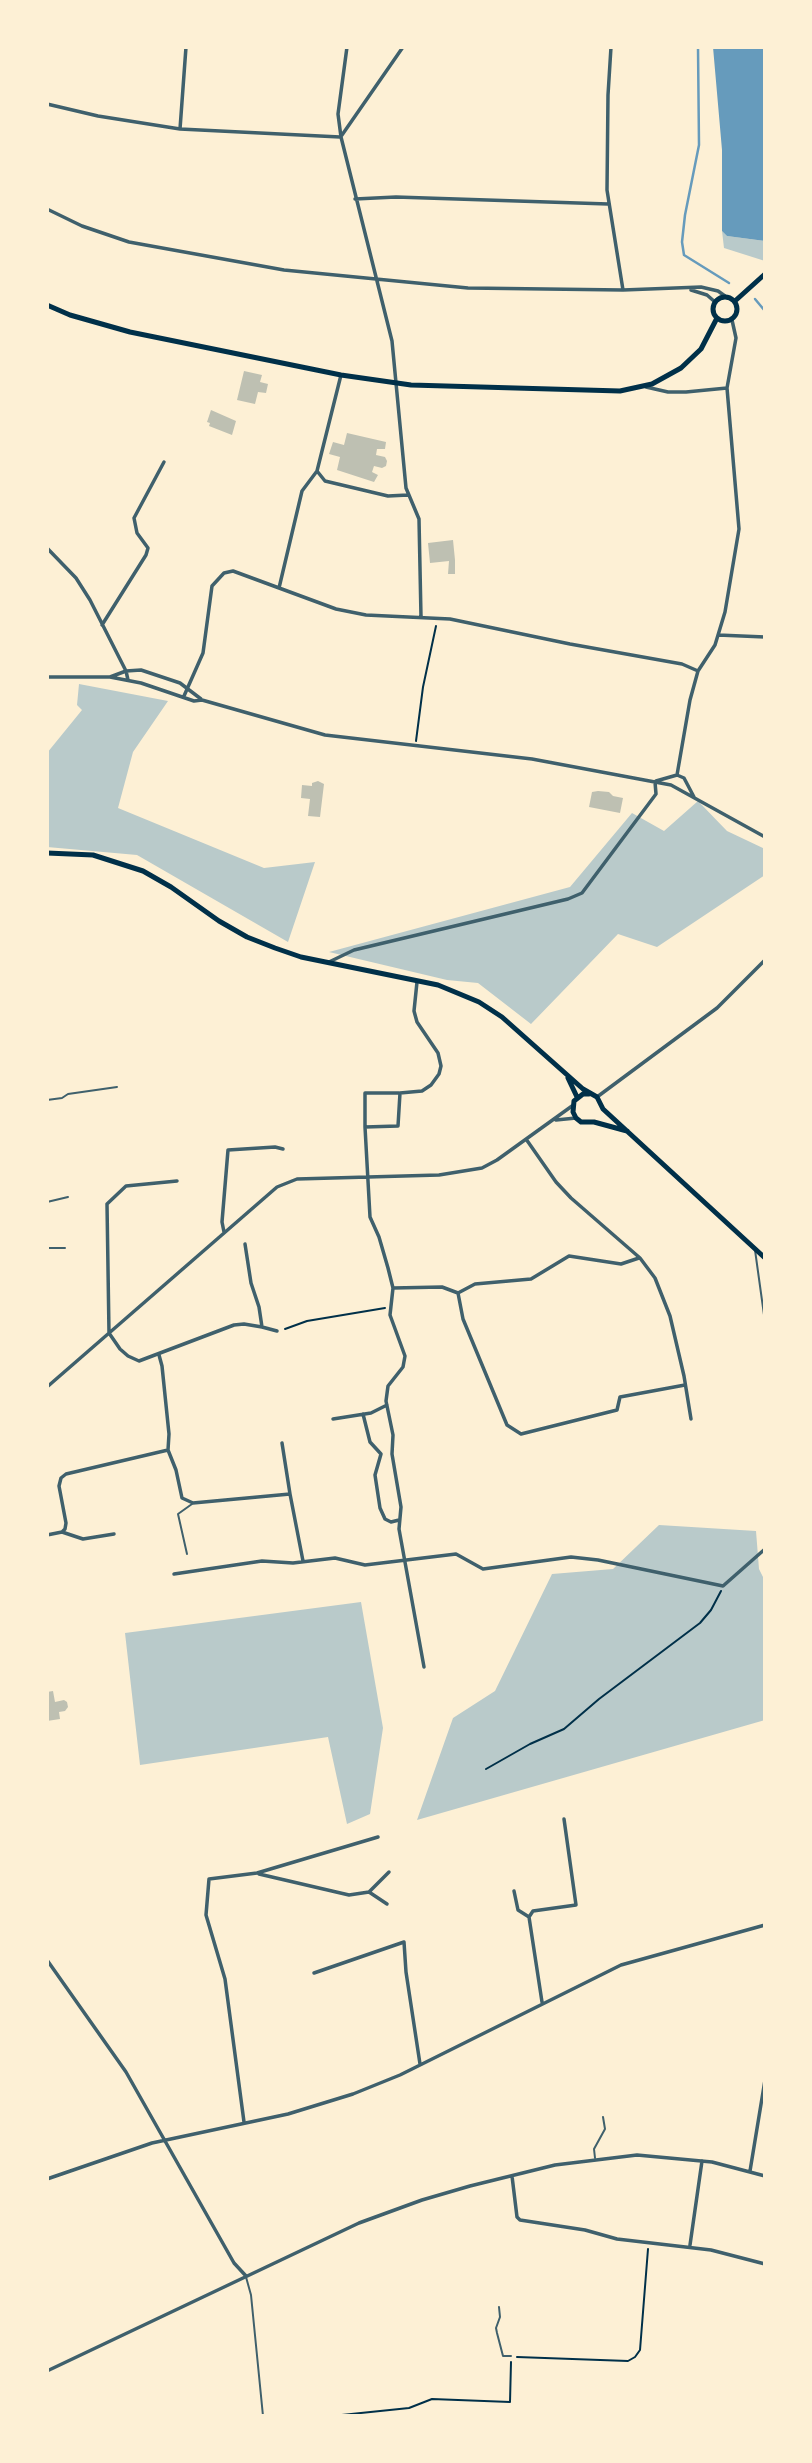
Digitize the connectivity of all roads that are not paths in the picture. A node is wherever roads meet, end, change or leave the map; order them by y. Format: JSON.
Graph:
{"nodes":[{"id":1,"x":186,"y":47,"type":"edge"},
{"id":2,"x":347,"y":47,"type":"edge"},
{"id":3,"x":403,"y":47,"type":"edge"},
{"id":4,"x":611,"y":47,"type":"edge"},
{"id":5,"x":47,"y":104,"type":"edge"},
{"id":6,"x":180,"y":129,"type":"junction"},
{"id":7,"x":341,"y":137,"type":"junction"},
{"id":8,"x":355,"y":199,"type":"junction"},
{"id":9,"x":608,"y":204,"type":"junction"},
{"id":10,"x":47,"y":209,"type":"edge"},
{"id":11,"x":765,"y":274,"type":"edge"},
{"id":12,"x":377,"y":278,"type":"junction"},
{"id":13,"x":689,"y":289,"type":"junction"},
{"id":14,"x":623,"y":290,"type":"junction"},
{"id":15,"x":725,"y":296,"type":"junction"},
{"id":16,"x":735,"y":300,"type":"junction"},
{"id":17,"x":715,"y":302,"type":"junction"},
{"id":18,"x":47,"y":305,"type":"edge"},
{"id":19,"x":718,"y":318,"type":"junction"},
{"id":20,"x":732,"y":320,"type":"junction"},
{"id":21,"x":341,"y":375,"type":"junction"},
{"id":22,"x":396,"y":383,"type":"junction"},
{"id":23,"x":642,"y":386,"type":"junction"},
{"id":24,"x":727,"y":388,"type":"junction"},
{"id":25,"x":164,"y":462,"type":"dead end"},
{"id":26,"x":317,"y":471,"type":"junction"},
{"id":27,"x":408,"y":495,"type":"junction"},
{"id":28,"x":47,"y":548,"type":"edge"},
{"id":29,"x":279,"y":588,"type":"junction"},
{"id":30,"x":421,"y":617,"type":"junction"},
{"id":31,"x":102,"y":625,"type":"junction"},
{"id":32,"x":718,"y":635,"type":"junction"},
{"id":33,"x":765,"y":637,"type":"edge"},
{"id":34,"x":126,"y":671,"type":"junction"},
{"id":35,"x":698,"y":671,"type":"junction"},
{"id":36,"x":47,"y":677,"type":"edge"},
{"id":37,"x":110,"y":677,"type":"junction"},
{"id":38,"x":128,"y":680,"type":"junction"},
{"id":39,"x":188,"y":688,"type":"junction"},
{"id":40,"x":184,"y":696,"type":"junction"},
{"id":41,"x":202,"y":700,"type":"junction"},
{"id":42,"x":675,"y":776,"type":"junction"},
{"id":43,"x":655,"y":782,"type":"junction"},
{"id":44,"x":685,"y":784,"type":"junction"},
{"id":45,"x":671,"y":785,"type":"junction"},
{"id":46,"x":679,"y":789,"type":"junction"},
{"id":47,"x":695,"y":799,"type":"junction"},
{"id":48,"x":765,"y":837,"type":"edge"},
{"id":49,"x":49,"y":855,"type":"edge"},
{"id":50,"x":765,"y":960,"type":"edge"},
{"id":51,"x":329,"y":961,"type":"junction"},
{"id":52,"x":417,"y":979,"type":"junction"},
{"id":53,"x":562,"y":1070,"type":"junction"},
{"id":54,"x":117,"y":1087,"type":"dead end"},
{"id":55,"x":400,"y":1093,"type":"junction"},
{"id":56,"x":589,"y":1094,"type":"junction"},
{"id":57,"x":577,"y":1097,"type":"junction"},
{"id":58,"x":597,"y":1097,"type":"junction"},
{"id":59,"x":47,"y":1100,"type":"edge"},
{"id":60,"x":573,"y":1106,"type":"junction"},
{"id":61,"x":603,"y":1108,"type":"junction"},
{"id":62,"x":576,"y":1118,"type":"junction"},
{"id":63,"x":554,"y":1120,"type":"junction"},
{"id":64,"x":594,"y":1122,"type":"junction"},
{"id":65,"x":365,"y":1127,"type":"junction"},
{"id":66,"x":627,"y":1131,"type":"junction"},
{"id":67,"x":526,"y":1139,"type":"junction"},
{"id":68,"x":284,"y":1149,"type":"dead end"},
{"id":69,"x":367,"y":1176,"type":"junction"},
{"id":70,"x":177,"y":1181,"type":"dead end"},
{"id":71,"x":68,"y":1197,"type":"dead end"},
{"id":72,"x":47,"y":1202,"type":"edge"},
{"id":73,"x":224,"y":1231,"type":"junction"},
{"id":74,"x":245,"y":1244,"type":"dead end"},
{"id":75,"x":47,"y":1248,"type":"edge"},
{"id":76,"x":65,"y":1248,"type":"dead end"},
{"id":77,"x":754,"y":1249,"type":"junction"},
{"id":78,"x":640,"y":1258,"type":"junction"},
{"id":79,"x":765,"y":1258,"type":"edge"},
{"id":80,"x":393,"y":1288,"type":"junction"},
{"id":81,"x":458,"y":1293,"type":"junction"},
{"id":82,"x":765,"y":1322,"type":"edge"},
{"id":83,"x":262,"y":1327,"type":"junction"},
{"id":84,"x":277,"y":1331,"type":"road end"},
{"id":85,"x":109,"y":1333,"type":"junction"},
{"id":86,"x":159,"y":1355,"type":"junction"},
{"id":87,"x":685,"y":1385,"type":"junction"},
{"id":88,"x":47,"y":1387,"type":"edge"},
{"id":89,"x":387,"y":1405,"type":"junction"},
{"id":90,"x":363,"y":1414,"type":"junction"},
{"id":91,"x":333,"y":1419,"type":"dead end"},
{"id":92,"x":691,"y":1419,"type":"dead end"},
{"id":93,"x":282,"y":1443,"type":"dead end"},
{"id":94,"x":168,"y":1450,"type":"junction"},
{"id":95,"x":392,"y":1451,"type":"junction"},
{"id":96,"x":381,"y":1454,"type":"junction"},
{"id":97,"x":289,"y":1494,"type":"junction"},
{"id":98,"x":193,"y":1503,"type":"junction"},
{"id":99,"x":399,"y":1520,"type":"junction"},
{"id":100,"x":62,"y":1532,"type":"junction"},
{"id":101,"x":114,"y":1534,"type":"dead end"},
{"id":102,"x":47,"y":1535,"type":"edge"},
{"id":103,"x":765,"y":1549,"type":"edge"},
{"id":104,"x":187,"y":1554,"type":"dead end"},
{"id":105,"x":303,"y":1561,"type":"junction"},
{"id":106,"x":405,"y":1561,"type":"junction"},
{"id":107,"x":174,"y":1574,"type":"dead end"},
{"id":108,"x":424,"y":1667,"type":"dead end"},
{"id":109,"x":564,"y":1819,"type":"dead end"},
{"id":110,"x":379,"y":1837,"type":"dead end"},
{"id":111,"x":389,"y":1872,"type":"dead end"},
{"id":112,"x":257,"y":1873,"type":"junction"},
{"id":113,"x":514,"y":1891,"type":"dead end"},
{"id":114,"x":369,"y":1892,"type":"junction"},
{"id":115,"x":387,"y":1904,"type":"dead end"},
{"id":116,"x":529,"y":1917,"type":"junction"},
{"id":117,"x":765,"y":1925,"type":"edge"},
{"id":118,"x":47,"y":1960,"type":"edge"},
{"id":119,"x":314,"y":1973,"type":"dead end"},
{"id":120,"x":542,"y":2002,"type":"junction"},
{"id":121,"x":420,"y":2064,"type":"junction"},
{"id":122,"x":765,"y":2080,"type":"edge"},
{"id":123,"x":603,"y":2117,"type":"dead end"},
{"id":124,"x":244,"y":2122,"type":"junction"},
{"id":125,"x":166,"y":2141,"type":"junction"},
{"id":126,"x":595,"y":2159,"type":"junction"},
{"id":127,"x":702,"y":2161,"type":"junction"},
{"id":128,"x":750,"y":2171,"type":"junction"},
{"id":129,"x":512,"y":2176,"type":"junction"},
{"id":130,"x":765,"y":2176,"type":"edge"},
{"id":131,"x":47,"y":2179,"type":"edge"},
{"id":132,"x":690,"y":2246,"type":"junction"},
{"id":133,"x":765,"y":2264,"type":"edge"},
{"id":134,"x":246,"y":2276,"type":"junction"},
{"id":135,"x":499,"y":2307,"type":"dead end"},
{"id":136,"x":511,"y":2356,"type":"road end"},
{"id":137,"x":47,"y":2371,"type":"edge"},
{"id":138,"x":264,"y":2416,"type":"edge"}],
"edges":[{"from":1,"to":6,"type":"street"},
{"from":2,"to":7,"type":"street"},
{"from":3,"to":7,"type":"street"},
{"from":4,"to":9,"type":"street"},
{"from":5,"to":6,"type":"street"},
{"from":6,"to":7,"type":"street"},
{"from":7,"to":8,"type":"street"},
{"from":8,"to":9,"type":"street"},
{"from":8,"to":12,"type":"street"},
{"from":9,"to":14,"type":"street"},
{"from":10,"to":12,"type":"street"},
{"from":11,"to":16,"type":"main road"},
{"from":12,"to":14,"type":"street"},
{"from":12,"to":22,"type":"street"},
{"from":13,"to":14,"type":"street"},
{"from":13,"to":15,"type":"street"},
{"from":13,"to":17,"type":"street"},
{"from":15,"to":16,"type":"main road"},
{"from":15,"to":17,"type":"main road"},
{"from":16,"to":20,"type":"main road"},
{"from":17,"to":19,"type":"main road"},
{"from":18,"to":21,"type":"main road"},
{"from":19,"to":20,"type":"main road"},
{"from":19,"to":23,"type":"main road"},
{"from":20,"to":24,"type":"street"},
{"from":21,"to":22,"type":"main road"},
{"from":21,"to":26,"type":"street"},
{"from":22,"to":23,"type":"main road"},
{"from":22,"to":27,"type":"street"},
{"from":23,"to":24,"type":"street"},
{"from":24,"to":32,"type":"street"},
{"from":25,"to":31,"type":"street"},
{"from":26,"to":27,"type":"street"},
{"from":26,"to":29,"type":"street"},
{"from":27,"to":30,"type":"street"},
{"from":28,"to":31,"type":"street"},
{"from":29,"to":30,"type":"street"},
{"from":29,"to":39,"type":"street"},
{"from":30,"to":35,"type":"street"},
{"from":31,"to":34,"type":"street"},
{"from":32,"to":33,"type":"street"},
{"from":32,"to":35,"type":"street"},
{"from":34,"to":37,"type":"street"},
{"from":34,"to":38,"type":"street"},
{"from":34,"to":39,"type":"street"},
{"from":35,"to":42,"type":"street"},
{"from":36,"to":37,"type":"street"},
{"from":37,"to":38,"type":"street"},
{"from":38,"to":40,"type":"street"},
{"from":39,"to":40,"type":"street"},
{"from":39,"to":41,"type":"street"},
{"from":40,"to":41,"type":"street"},
{"from":41,"to":43,"type":"street"},
{"from":42,"to":43,"type":"street"},
{"from":42,"to":44,"type":"street"},
{"from":42,"to":45,"type":"street"},
{"from":43,"to":45,"type":"street"},
{"from":43,"to":51,"type":"street"},
{"from":44,"to":46,"type":"street"},
{"from":44,"to":47,"type":"street"},
{"from":45,"to":46,"type":"street"},
{"from":46,"to":47,"type":"street"},
{"from":47,"to":48,"type":"street"},
{"from":49,"to":51,"type":"main road"},
{"from":50,"to":58,"type":"street"},
{"from":51,"to":52,"type":"main road"},
{"from":52,"to":53,"type":"main road"},
{"from":52,"to":55,"type":"street"},
{"from":53,"to":56,"type":"main road"},
{"from":53,"to":57,"type":"main road"},
{"from":54,"to":59,"type":"lane"},
{"from":55,"to":65,"type":"street"},
{"from":55,"to":65,"type":"street"},
{"from":56,"to":57,"type":"main road"},
{"from":56,"to":58,"type":"main road"},
{"from":57,"to":60,"type":"main road"},
{"from":58,"to":61,"type":"main road"},
{"from":60,"to":62,"type":"main road"},
{"from":60,"to":63,"type":"street"},
{"from":61,"to":64,"type":"main road"},
{"from":61,"to":66,"type":"main road"},
{"from":62,"to":63,"type":"street"},
{"from":62,"to":64,"type":"main road"},
{"from":63,"to":67,"type":"street"},
{"from":64,"to":66,"type":"main road"},
{"from":65,"to":69,"type":"street"},
{"from":66,"to":77,"type":"main road"},
{"from":67,"to":69,"type":"street"},
{"from":67,"to":78,"type":"street"},
{"from":68,"to":73,"type":"street"},
{"from":69,"to":73,"type":"street"},
{"from":69,"to":80,"type":"street"},
{"from":70,"to":85,"type":"street"},
{"from":71,"to":72,"type":"lane"},
{"from":73,"to":85,"type":"street"},
{"from":74,"to":83,"type":"street"},
{"from":75,"to":76,"type":"lane"},
{"from":77,"to":79,"type":"main road"},
{"from":77,"to":82,"type":"lane"},
{"from":78,"to":81,"type":"street"},
{"from":78,"to":87,"type":"street"},
{"from":80,"to":81,"type":"street"},
{"from":80,"to":89,"type":"street"},
{"from":81,"to":87,"type":"street"},
{"from":83,"to":84,"type":"street"},
{"from":83,"to":86,"type":"street"},
{"from":85,"to":86,"type":"street"},
{"from":85,"to":88,"type":"street"},
{"from":86,"to":94,"type":"street"},
{"from":87,"to":92,"type":"street"},
{"from":89,"to":90,"type":"street"},
{"from":89,"to":95,"type":"street"},
{"from":90,"to":91,"type":"street"},
{"from":90,"to":96,"type":"street"},
{"from":93,"to":97,"type":"street"},
{"from":94,"to":98,"type":"street"},
{"from":94,"to":100,"type":"street"},
{"from":95,"to":96,"type":"street"},
{"from":95,"to":99,"type":"street"},
{"from":96,"to":99,"type":"street"},
{"from":97,"to":98,"type":"street"},
{"from":97,"to":105,"type":"street"},
{"from":98,"to":104,"type":"lane"},
{"from":99,"to":106,"type":"street"},
{"from":100,"to":101,"type":"street"},
{"from":100,"to":102,"type":"street"},
{"from":103,"to":106,"type":"street"},
{"from":105,"to":106,"type":"street"},
{"from":105,"to":107,"type":"street"},
{"from":106,"to":108,"type":"street"},
{"from":109,"to":116,"type":"street"},
{"from":110,"to":112,"type":"street"},
{"from":111,"to":114,"type":"street"},
{"from":112,"to":114,"type":"street"},
{"from":112,"to":124,"type":"street"},
{"from":113,"to":116,"type":"street"},
{"from":114,"to":115,"type":"street"},
{"from":116,"to":120,"type":"street"},
{"from":117,"to":120,"type":"street"},
{"from":118,"to":125,"type":"street"},
{"from":119,"to":121,"type":"street"},
{"from":120,"to":121,"type":"street"},
{"from":121,"to":124,"type":"street"},
{"from":122,"to":128,"type":"street"},
{"from":123,"to":126,"type":"lane"},
{"from":124,"to":125,"type":"street"},
{"from":125,"to":131,"type":"street"},
{"from":125,"to":134,"type":"street"},
{"from":126,"to":127,"type":"street"},
{"from":126,"to":129,"type":"street"},
{"from":127,"to":128,"type":"street"},
{"from":127,"to":132,"type":"street"},
{"from":128,"to":130,"type":"street"},
{"from":129,"to":132,"type":"street"},
{"from":129,"to":134,"type":"street"},
{"from":132,"to":133,"type":"street"},
{"from":134,"to":137,"type":"street"},
{"from":134,"to":138,"type":"lane"},
{"from":135,"to":136,"type":"lane"}]}
